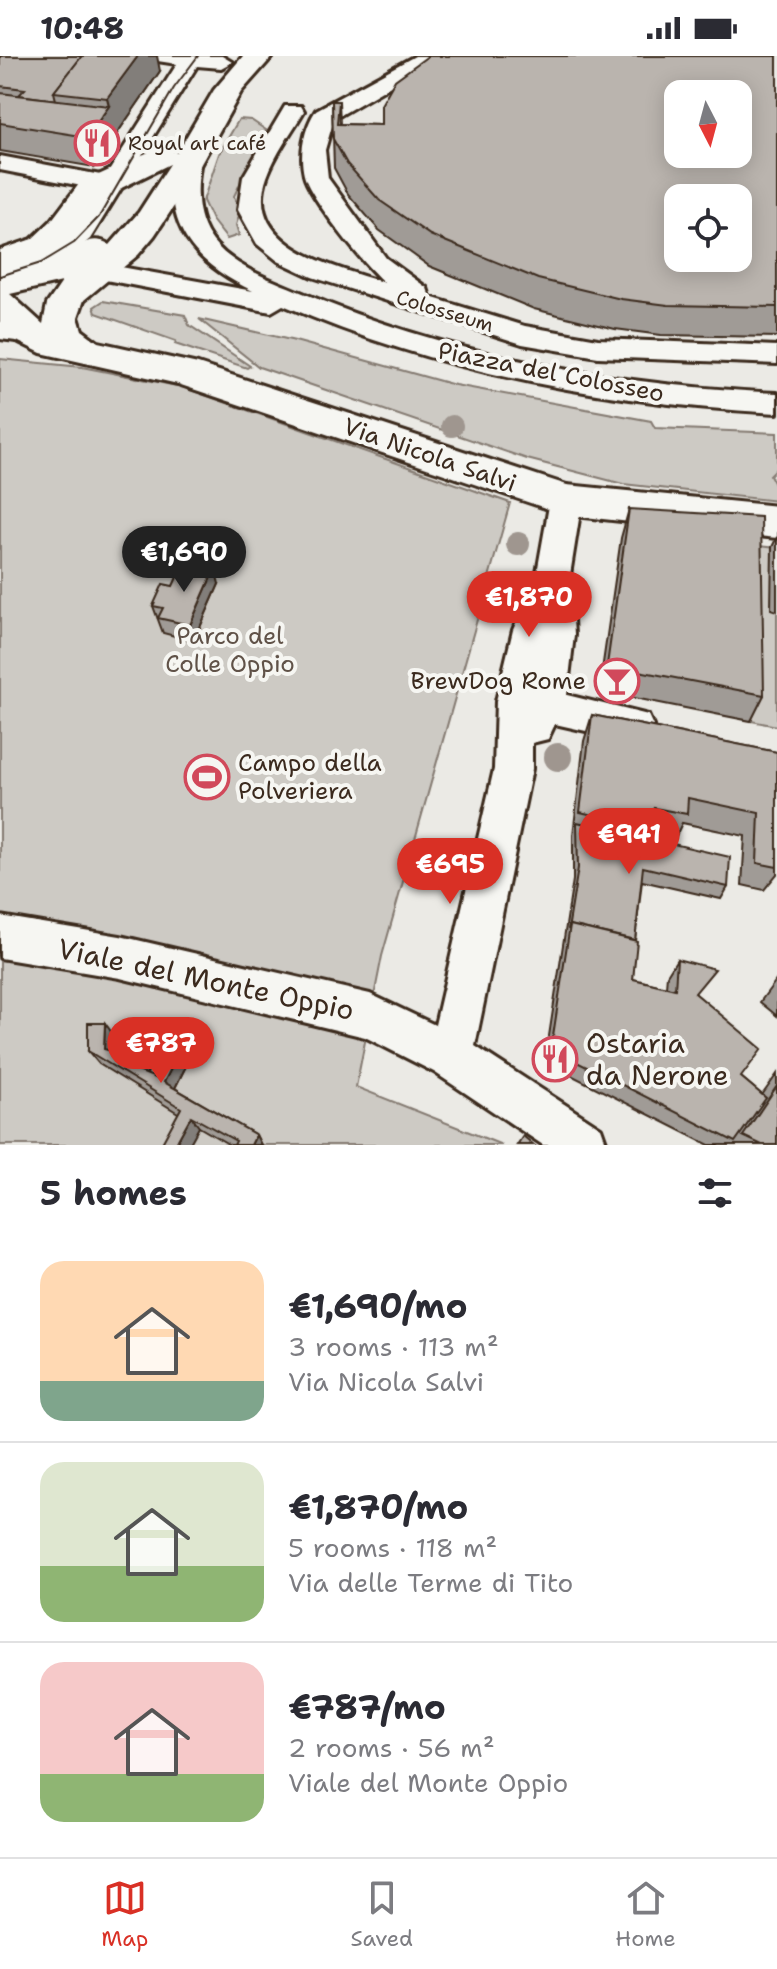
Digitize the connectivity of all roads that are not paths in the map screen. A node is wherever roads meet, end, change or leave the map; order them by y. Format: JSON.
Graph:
{"nodes":[{"id":1,"x":158,"y":56,"type":"edge"},
{"id":2,"x":259,"y":56,"type":"edge"},
{"id":3,"x":431,"y":56,"type":"edge"},
{"id":4,"x":208,"y":58,"type":"edge"},
{"id":5,"x":293,"y":111,"type":"dead end"},
{"id":6,"x":177,"y":158,"type":"junction"},
{"id":7,"x":0,"y":163,"type":"edge"},
{"id":8,"x":111,"y":181,"type":"junction"},
{"id":9,"x":0,"y":262,"type":"edge"},
{"id":10,"x":35,"y":264,"type":"junction"},
{"id":11,"x":86,"y":269,"type":"junction"},
{"id":12,"x":0,"y":271,"type":"edge"},
{"id":13,"x":0,"y":286,"type":"edge"},
{"id":14,"x":0,"y":303,"type":"edge"},
{"id":15,"x":442,"y":312,"type":"junction"},
{"id":16,"x":329,"y":317,"type":"junction"},
{"id":17,"x":16,"y":332,"type":"edge"},
{"id":18,"x":89,"y":353,"type":"junction"},
{"id":19,"x":777,"y":355,"type":"edge"},
{"id":20,"x":777,"y":403,"type":"edge"},
{"id":21,"x":566,"y":500,"type":"junction"},
{"id":22,"x":777,"y":522,"type":"edge"},
{"id":23,"x":554,"y":573,"type":"junction"},
{"id":24,"x":547,"y":707,"type":"junction"},
{"id":25,"x":673,"y":733,"type":"edge"},
{"id":26,"x":513,"y":769,"type":"junction"},
{"id":27,"x":0,"y":937,"type":"edge"},
{"id":28,"x":450,"y":1056,"type":"junction"},
{"id":29,"x":584,"y":1145,"type":"edge"}],
"edges":[{"from":1,"to":4,"type":"street"},
{"from":2,"to":6,"type":"main road","name":"Piazza del Colosseo"},
{"from":3,"to":15,"type":"street","name":"Piazza del Colosseo"},
{"from":4,"to":6,"type":"main road","name":"Piazza del Colosseo"},
{"from":4,"to":8,"type":"street"},
{"from":5,"to":15,"type":"street","name":"Colosseum"},
{"from":6,"to":8,"type":"main road"},
{"from":6,"to":11,"type":"main road","name":"Piazza del Colosseo"},
{"from":6,"to":16,"type":"street","name":"Piazza del Colosseo"},
{"from":7,"to":8,"type":"street"},
{"from":8,"to":9,"type":"main road"},
{"from":8,"to":10,"type":"street"},
{"from":9,"to":10,"type":"main road"},
{"from":10,"to":11,"type":"main road"},
{"from":10,"to":12,"type":"street"},
{"from":11,"to":13,"type":"main road","name":"Piazza del Colosseo"},
{"from":11,"to":16,"type":"street","name":"Piazza del Colosseo"},
{"from":11,"to":18,"type":"main road","name":"Piazza del Colosseo"},
{"from":14,"to":17,"type":"main road"},
{"from":15,"to":19,"type":"street","name":"Colosseum"},
{"from":16,"to":20,"type":"street","name":"Piazza del Colosseo"},
{"from":17,"to":18,"type":"main road"},
{"from":18,"to":21,"type":"main road","name":"Via Nicola Salvi"},
{"from":21,"to":22,"type":"main road","name":"Via Nicola Salvi"},
{"from":21,"to":23,"type":"street"},
{"from":23,"to":24,"type":"street"},
{"from":23,"to":26,"type":"street"},
{"from":24,"to":25,"type":"street"},
{"from":24,"to":26,"type":"street"},
{"from":26,"to":28,"type":"street"},
{"from":27,"to":28,"type":"street","name":"Viale del Monte Oppio"},
{"from":28,"to":29,"type":"street","name":"Viale del Monte Oppio"}]}
